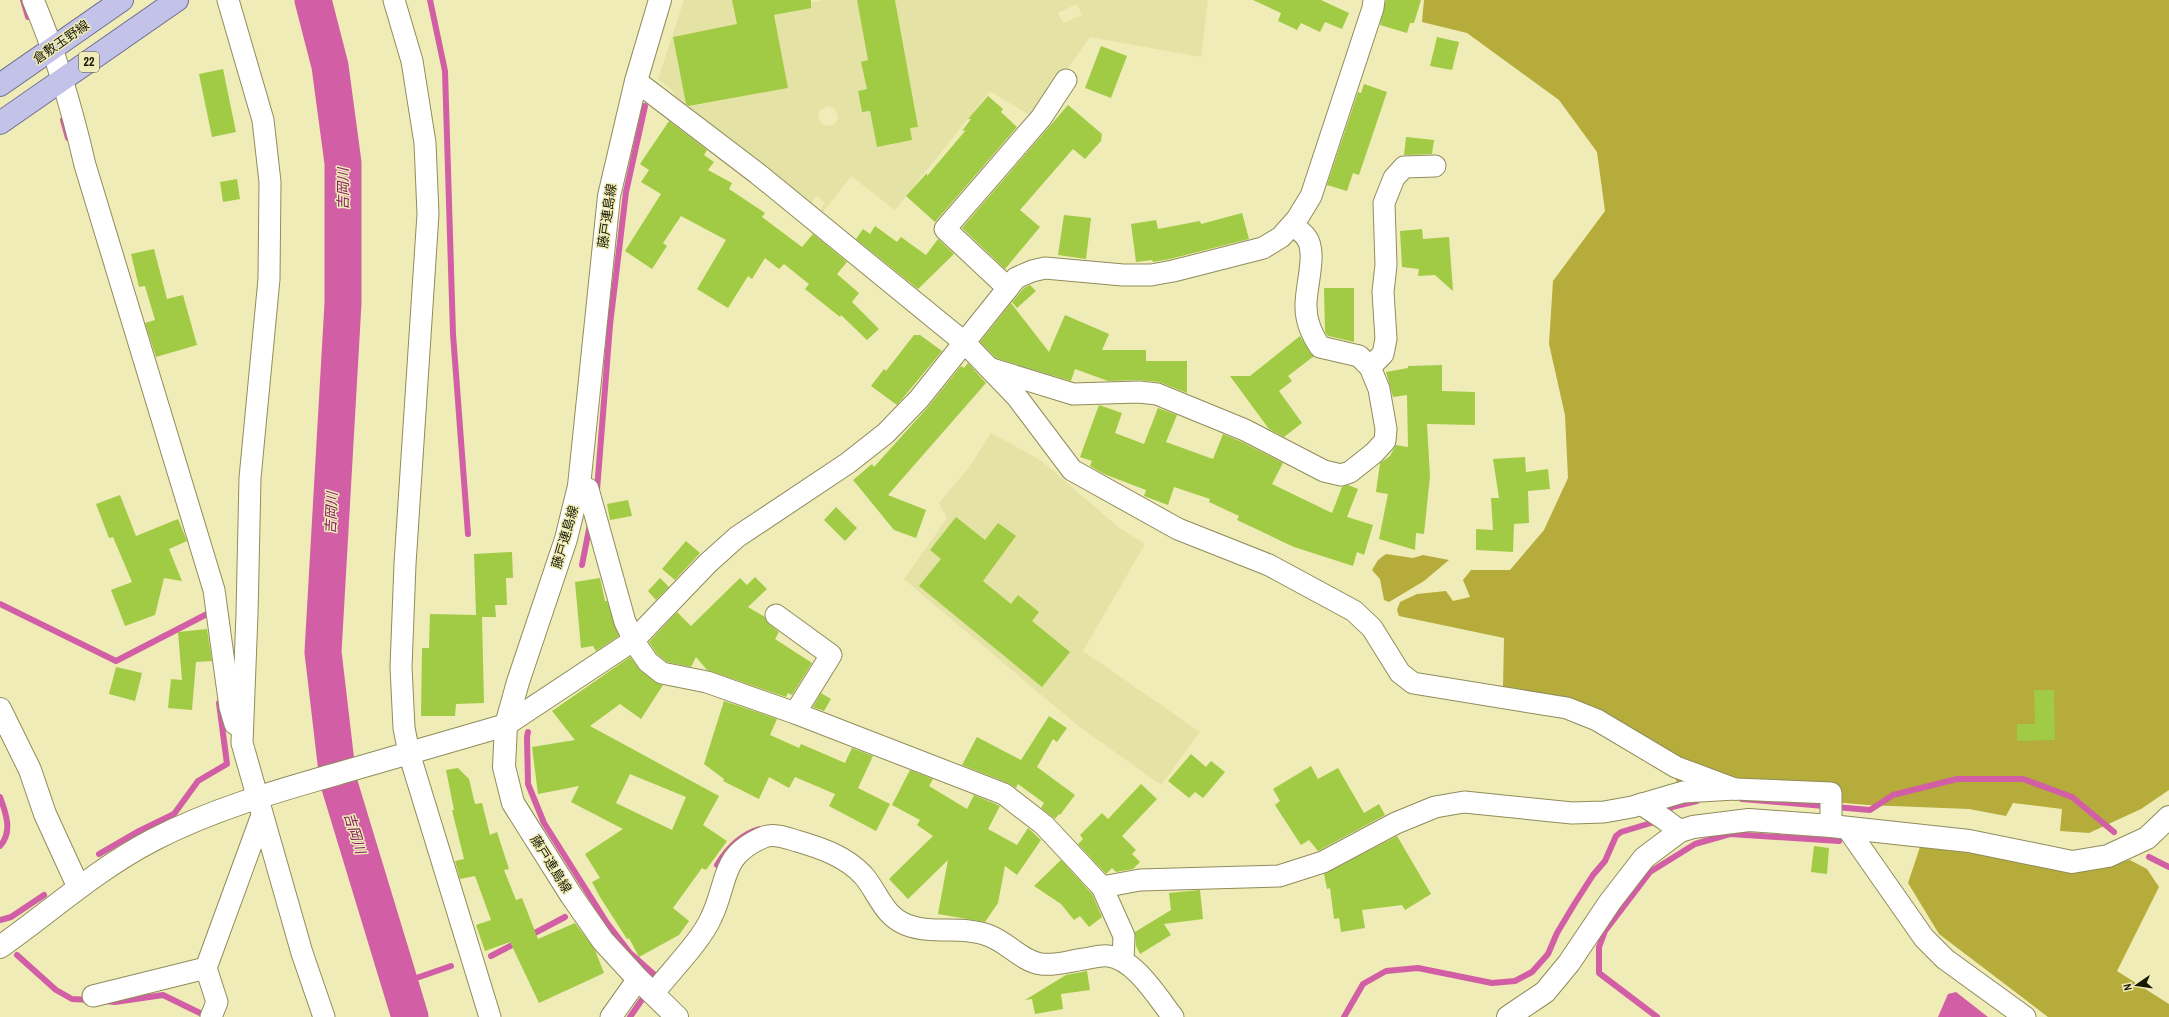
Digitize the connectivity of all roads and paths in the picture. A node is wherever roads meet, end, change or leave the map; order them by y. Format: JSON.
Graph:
{"nodes":[{"id":1,"x":33,"y":0,"type":"edge"},
{"id":2,"x":122,"y":0,"type":"edge"},
{"id":3,"x":177,"y":0,"type":"edge"},
{"id":4,"x":228,"y":0,"type":"edge"},
{"id":5,"x":394,"y":0,"type":"edge"},
{"id":6,"x":406,"y":0,"type":"edge"},
{"id":7,"x":660,"y":0,"type":"edge"},
{"id":8,"x":1374,"y":0,"type":"edge"},
{"id":9,"x":51,"y":48,"type":"junction"},
{"id":10,"x":412,"y":61,"type":"junction"},
{"id":11,"x":1066,"y":80,"type":"dead end"},
{"id":12,"x":61,"y":81,"type":"junction"},
{"id":13,"x":636,"y":81,"type":"junction"},
{"id":14,"x":0,"y":85,"type":"edge"},
{"id":15,"x":0,"y":123,"type":"edge"},
{"id":16,"x":1435,"y":166,"type":"dead end"},
{"id":17,"x":1293,"y":225,"type":"junction"},
{"id":18,"x":1008,"y":288,"type":"junction"},
{"id":19,"x":965,"y":343,"type":"junction"},
{"id":20,"x":1370,"y":367,"type":"junction"},
{"id":21,"x":990,"y":368,"type":"junction"},
{"id":22,"x":579,"y":486,"type":"junction"},
{"id":23,"x":776,"y":615,"type":"dead end"},
{"id":24,"x":634,"y":640,"type":"junction"},
{"id":25,"x":0,"y":709,"type":"edge"},
{"id":26,"x":795,"y":713,"type":"junction"},
{"id":27,"x":506,"y":725,"type":"junction"},
{"id":28,"x":242,"y":743,"type":"junction"},
{"id":29,"x":405,"y":754,"type":"junction"},
{"id":30,"x":1735,"y":789,"type":"junction"},
{"id":31,"x":263,"y":802,"type":"junction"},
{"id":32,"x":1835,"y":816,"type":"junction"},
{"id":33,"x":1660,"y":817,"type":"junction"},
{"id":34,"x":2169,"y":817,"type":"edge"},
{"id":35,"x":78,"y":886,"type":"junction"},
{"id":36,"x":1102,"y":887,"type":"junction"},
{"id":37,"x":0,"y":947,"type":"edge"},
{"id":38,"x":1123,"y":954,"type":"junction"},
{"id":39,"x":206,"y":968,"type":"junction"},
{"id":40,"x":645,"y":987,"type":"junction"},
{"id":41,"x":93,"y":996,"type":"dead end"},
{"id":42,"x":211,"y":1017,"type":"edge"},
{"id":43,"x":324,"y":1017,"type":"edge"},
{"id":44,"x":490,"y":1017,"type":"edge"},
{"id":45,"x":611,"y":1017,"type":"edge"},
{"id":46,"x":676,"y":1017,"type":"edge"},
{"id":47,"x":1173,"y":1017,"type":"edge"},
{"id":48,"x":1508,"y":1017,"type":"edge"},
{"id":49,"x":2025,"y":1017,"type":"edge"}],
"edges":[{"from":1,"to":9,"type":"street"},
{"from":2,"to":9,"type":"main road","name":"倉敷玉野線","number":"22"},
{"from":3,"to":12,"type":"main road","number":"22"},
{"from":4,"to":28,"type":"street"},
{"from":5,"to":10,"type":"street"},
{"from":6,"to":10,"type":"street"},
{"from":7,"to":13,"type":"street","name":"藤戸連島線"},
{"from":8,"to":17,"type":"street"},
{"from":9,"to":12,"type":"street"},
{"from":9,"to":14,"type":"main road","name":"倉敷玉野線","number":"22"},
{"from":10,"to":29,"type":"street"},
{"from":11,"to":18,"type":"street"},
{"from":12,"to":15,"type":"main road","number":"22"},
{"from":12,"to":28,"type":"street"},
{"from":13,"to":19,"type":"street"},
{"from":13,"to":22,"type":"street","name":"藤戸連島線"},
{"from":16,"to":20,"type":"street"},
{"from":17,"to":18,"type":"street"},
{"from":17,"to":20,"type":"street"},
{"from":18,"to":19,"type":"street"},
{"from":19,"to":21,"type":"street"},
{"from":19,"to":24,"type":"street"},
{"from":20,"to":21,"type":"street"},
{"from":21,"to":30,"type":"street"},
{"from":22,"to":24,"type":"street"},
{"from":22,"to":27,"type":"street","name":"藤戸連島線"},
{"from":23,"to":26,"type":"street"},
{"from":24,"to":26,"type":"street"},
{"from":24,"to":27,"type":"street"},
{"from":25,"to":35,"type":"street"},
{"from":26,"to":36,"type":"street"},
{"from":27,"to":29,"type":"street"},
{"from":27,"to":40,"type":"street","name":"藤戸連島線"},
{"from":28,"to":31,"type":"street"},
{"from":29,"to":31,"type":"street"},
{"from":29,"to":44,"type":"street"},
{"from":30,"to":32,"type":"street"},
{"from":30,"to":33,"type":"street"},
{"from":31,"to":35,"type":"street"},
{"from":31,"to":39,"type":"street"},
{"from":31,"to":43,"type":"street"},
{"from":32,"to":33,"type":"street"},
{"from":32,"to":34,"type":"street"},
{"from":32,"to":49,"type":"street"},
{"from":33,"to":36,"type":"street"},
{"from":33,"to":48,"type":"street"},
{"from":35,"to":37,"type":"street"},
{"from":36,"to":38,"type":"street"},
{"from":38,"to":40,"type":"street"},
{"from":38,"to":47,"type":"street"},
{"from":39,"to":41,"type":"street"},
{"from":39,"to":42,"type":"street"},
{"from":40,"to":45,"type":"street"},
{"from":40,"to":46,"type":"street","name":"藤戸連島線"}]}
